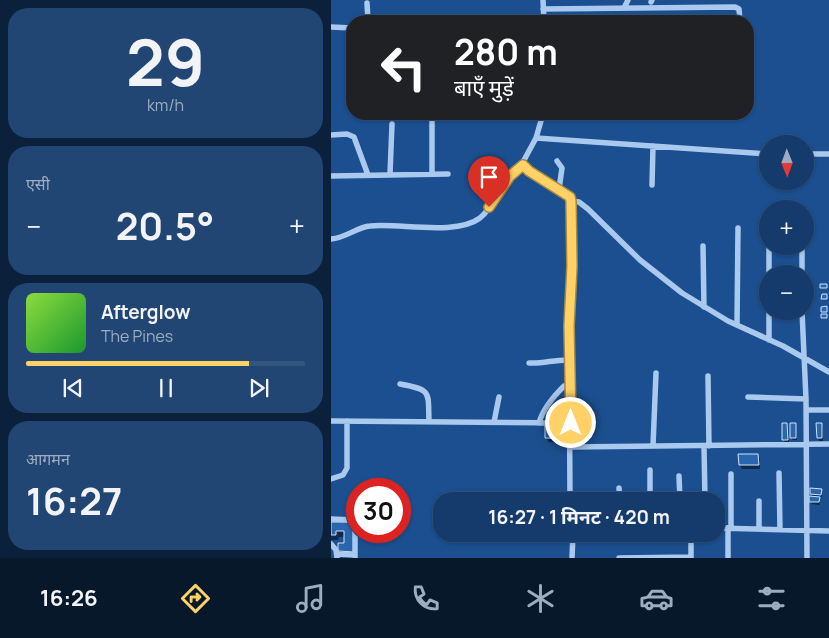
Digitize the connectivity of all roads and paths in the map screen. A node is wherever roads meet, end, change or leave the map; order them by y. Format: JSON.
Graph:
{"nodes":[{"id":1,"x":543,"y":0,"type":"edge"},
{"id":2,"x":628,"y":0,"type":"edge"},
{"id":3,"x":709,"y":0,"type":"edge"},
{"id":4,"x":652,"y":2,"type":"edge"},
{"id":5,"x":367,"y":4,"type":"dead end"},
{"id":6,"x":709,"y":7,"type":"junction"},
{"id":7,"x":624,"y":8,"type":"junction"},
{"id":8,"x":543,"y":9,"type":"junction"},
{"id":9,"x":368,"y":15,"type":"edge"},
{"id":10,"x":544,"y":15,"type":"edge"},
{"id":11,"x":739,"y":15,"type":"edge"},
{"id":12,"x":331,"y":28,"type":"edge"},
{"id":13,"x":346,"y":28,"type":"edge"},
{"id":14,"x":541,"y":120,"type":"edge"},
{"id":15,"x":432,"y":122,"type":"dead end"},
{"id":16,"x":392,"y":124,"type":"dead end"},
{"id":17,"x":331,"y":134,"type":"edge"},
{"id":18,"x":536,"y":138,"type":"junction"},
{"id":19,"x":653,"y":146,"type":"junction"},
{"id":20,"x":759,"y":153,"type":"edge"},
{"id":21,"x":814,"y":154,"type":"edge"},
{"id":22,"x":829,"y":154,"type":"edge"},
{"id":23,"x":557,"y":161,"type":"dead end"},
{"id":24,"x":523,"y":165,"type":"junction"},
{"id":25,"x":390,"y":174,"type":"junction"},
{"id":26,"x":432,"y":174,"type":"junction"},
{"id":27,"x":448,"y":174,"type":"dead end"},
{"id":28,"x":368,"y":175,"type":"junction"},
{"id":29,"x":331,"y":176,"type":"edge"},
{"id":30,"x":652,"y":186,"type":"dead end"},
{"id":31,"x":559,"y":189,"type":"junction"},
{"id":32,"x":571,"y":201,"type":"junction"},
{"id":33,"x":738,"y":228,"type":"dead end"},
{"id":34,"x":331,"y":239,"type":"edge"},
{"id":35,"x":703,"y":246,"type":"dead end"},
{"id":36,"x":704,"y":307,"type":"junction"},
{"id":37,"x":769,"y":320,"type":"edge"},
{"id":38,"x":802,"y":320,"type":"edge"},
{"id":39,"x":737,"y":325,"type":"junction"},
{"id":40,"x":769,"y":340,"type":"junction"},
{"id":41,"x":804,"y":357,"type":"junction"},
{"id":42,"x":570,"y":360,"type":"junction"},
{"id":43,"x":529,"y":363,"type":"dead end"},
{"id":44,"x":829,"y":372,"type":"edge"},
{"id":45,"x":656,"y":373,"type":"dead end"},
{"id":46,"x":708,"y":376,"type":"dead end"},
{"id":47,"x":400,"y":384,"type":"dead end"},
{"id":48,"x":571,"y":385,"type":"junction"},
{"id":49,"x":499,"y":397,"type":"dead end"},
{"id":50,"x":748,"y":397,"type":"dead end"},
{"id":51,"x":806,"y":399,"type":"junction"},
{"id":52,"x":806,"y":410,"type":"junction"},
{"id":53,"x":829,"y":410,"type":"edge"},
{"id":54,"x":331,"y":421,"type":"edge"},
{"id":55,"x":347,"y":421,"type":"junction"},
{"id":56,"x":429,"y":422,"type":"junction"},
{"id":57,"x":494,"y":422,"type":"junction"},
{"id":58,"x":539,"y":423,"type":"junction"},
{"id":59,"x":571,"y":423,"type":"junction"},
{"id":60,"x":807,"y":444,"type":"junction"},
{"id":61,"x":829,"y":444,"type":"edge"},
{"id":62,"x":653,"y":446,"type":"junction"},
{"id":63,"x":706,"y":446,"type":"junction"},
{"id":64,"x":571,"y":447,"type":"junction"},
{"id":65,"x":650,"y":470,"type":"dead end"},
{"id":66,"x":779,"y":473,"type":"dead end"},
{"id":67,"x":731,"y":474,"type":"dead end"},
{"id":68,"x":679,"y":476,"type":"dead end"},
{"id":69,"x":331,"y":479,"type":"edge"},
{"id":70,"x":619,"y":488,"type":"dead end"},
{"id":71,"x":570,"y":492,"type":"edge"},
{"id":72,"x":619,"y":492,"type":"edge"},
{"id":73,"x":650,"y":492,"type":"edge"},
{"id":74,"x":680,"y":492,"type":"edge"},
{"id":75,"x":705,"y":492,"type":"edge"},
{"id":76,"x":759,"y":501,"type":"dead end"},
{"id":77,"x":331,"y":519,"type":"edge"},
{"id":78,"x":725,"y":528,"type":"edge"},
{"id":79,"x":729,"y":528,"type":"junction"},
{"id":80,"x":759,"y":529,"type":"junction"},
{"id":81,"x":780,"y":529,"type":"junction"},
{"id":82,"x":806,"y":531,"type":"junction"},
{"id":83,"x":829,"y":531,"type":"edge"},
{"id":84,"x":573,"y":542,"type":"edge"},
{"id":85,"x":691,"y":542,"type":"edge"},
{"id":86,"x":331,"y":544,"type":"edge"},
{"id":87,"x":337,"y":556,"type":"edge"},
{"id":88,"x":355,"y":557,"type":"edge"},
{"id":89,"x":572,"y":558,"type":"edge"},
{"id":90,"x":619,"y":558,"type":"edge"},
{"id":91,"x":691,"y":558,"type":"edge"},
{"id":92,"x":728,"y":558,"type":"edge"},
{"id":93,"x":807,"y":558,"type":"edge"}],
"edges":[{"from":1,"to":8,"type":"street"},
{"from":2,"to":7,"type":"street"},
{"from":3,"to":6,"type":"street"},
{"from":4,"to":6,"type":"street"},
{"from":4,"to":7,"type":"street"},
{"from":5,"to":9,"type":"street"},
{"from":6,"to":11,"type":"street"},
{"from":7,"to":8,"type":"street"},
{"from":8,"to":10,"type":"street"},
{"from":12,"to":13,"type":"street"},
{"from":14,"to":18,"type":"street"},
{"from":15,"to":26,"type":"street"},
{"from":16,"to":25,"type":"street"},
{"from":17,"to":28,"type":"street"},
{"from":18,"to":19,"type":"street"},
{"from":18,"to":24,"type":"street"},
{"from":19,"to":20,"type":"street"},
{"from":19,"to":30,"type":"street"},
{"from":21,"to":22,"type":"street"},
{"from":23,"to":31,"type":"street"},
{"from":24,"to":31,"type":"street"},
{"from":24,"to":34,"type":"street"},
{"from":25,"to":26,"type":"street"},
{"from":25,"to":28,"type":"street"},
{"from":26,"to":27,"type":"street"},
{"from":28,"to":29,"type":"street"},
{"from":31,"to":32,"type":"street"},
{"from":32,"to":36,"type":"street"},
{"from":32,"to":42,"type":"street"},
{"from":33,"to":39,"type":"street"},
{"from":35,"to":36,"type":"street"},
{"from":36,"to":39,"type":"street"},
{"from":37,"to":40,"type":"street"},
{"from":38,"to":41,"type":"street"},
{"from":39,"to":40,"type":"street"},
{"from":40,"to":41,"type":"street"},
{"from":41,"to":44,"type":"street"},
{"from":41,"to":51,"type":"street"},
{"from":42,"to":43,"type":"street"},
{"from":42,"to":48,"type":"street"},
{"from":45,"to":62,"type":"street"},
{"from":46,"to":63,"type":"street"},
{"from":47,"to":56,"type":"street"},
{"from":48,"to":58,"type":"street"},
{"from":48,"to":59,"type":"street"},
{"from":49,"to":57,"type":"street"},
{"from":50,"to":51,"type":"street"},
{"from":51,"to":52,"type":"street"},
{"from":52,"to":53,"type":"street"},
{"from":52,"to":60,"type":"street"},
{"from":54,"to":55,"type":"street"},
{"from":55,"to":56,"type":"street"},
{"from":55,"to":69,"type":"street"},
{"from":56,"to":57,"type":"street"},
{"from":57,"to":58,"type":"street"},
{"from":58,"to":59,"type":"street"},
{"from":59,"to":64,"type":"street"},
{"from":60,"to":61,"type":"street"},
{"from":60,"to":63,"type":"street"},
{"from":60,"to":82,"type":"street"},
{"from":62,"to":63,"type":"street"},
{"from":62,"to":64,"type":"street"},
{"from":63,"to":75,"type":"street"},
{"from":64,"to":71,"type":"street"},
{"from":65,"to":73,"type":"street"},
{"from":66,"to":81,"type":"street"},
{"from":67,"to":79,"type":"street"},
{"from":68,"to":74,"type":"street"},
{"from":70,"to":72,"type":"street"},
{"from":76,"to":80,"type":"street"},
{"from":77,"to":88,"type":"street"},
{"from":78,"to":79,"type":"street"},
{"from":79,"to":80,"type":"street"},
{"from":79,"to":92,"type":"street"},
{"from":80,"to":81,"type":"street"},
{"from":81,"to":82,"type":"street"},
{"from":82,"to":83,"type":"street"},
{"from":82,"to":93,"type":"street"},
{"from":84,"to":89,"type":"street"},
{"from":85,"to":91,"type":"street"},
{"from":86,"to":87,"type":"street"},
{"from":87,"to":88,"type":"street"},
{"from":90,"to":91,"type":"street"}]}
